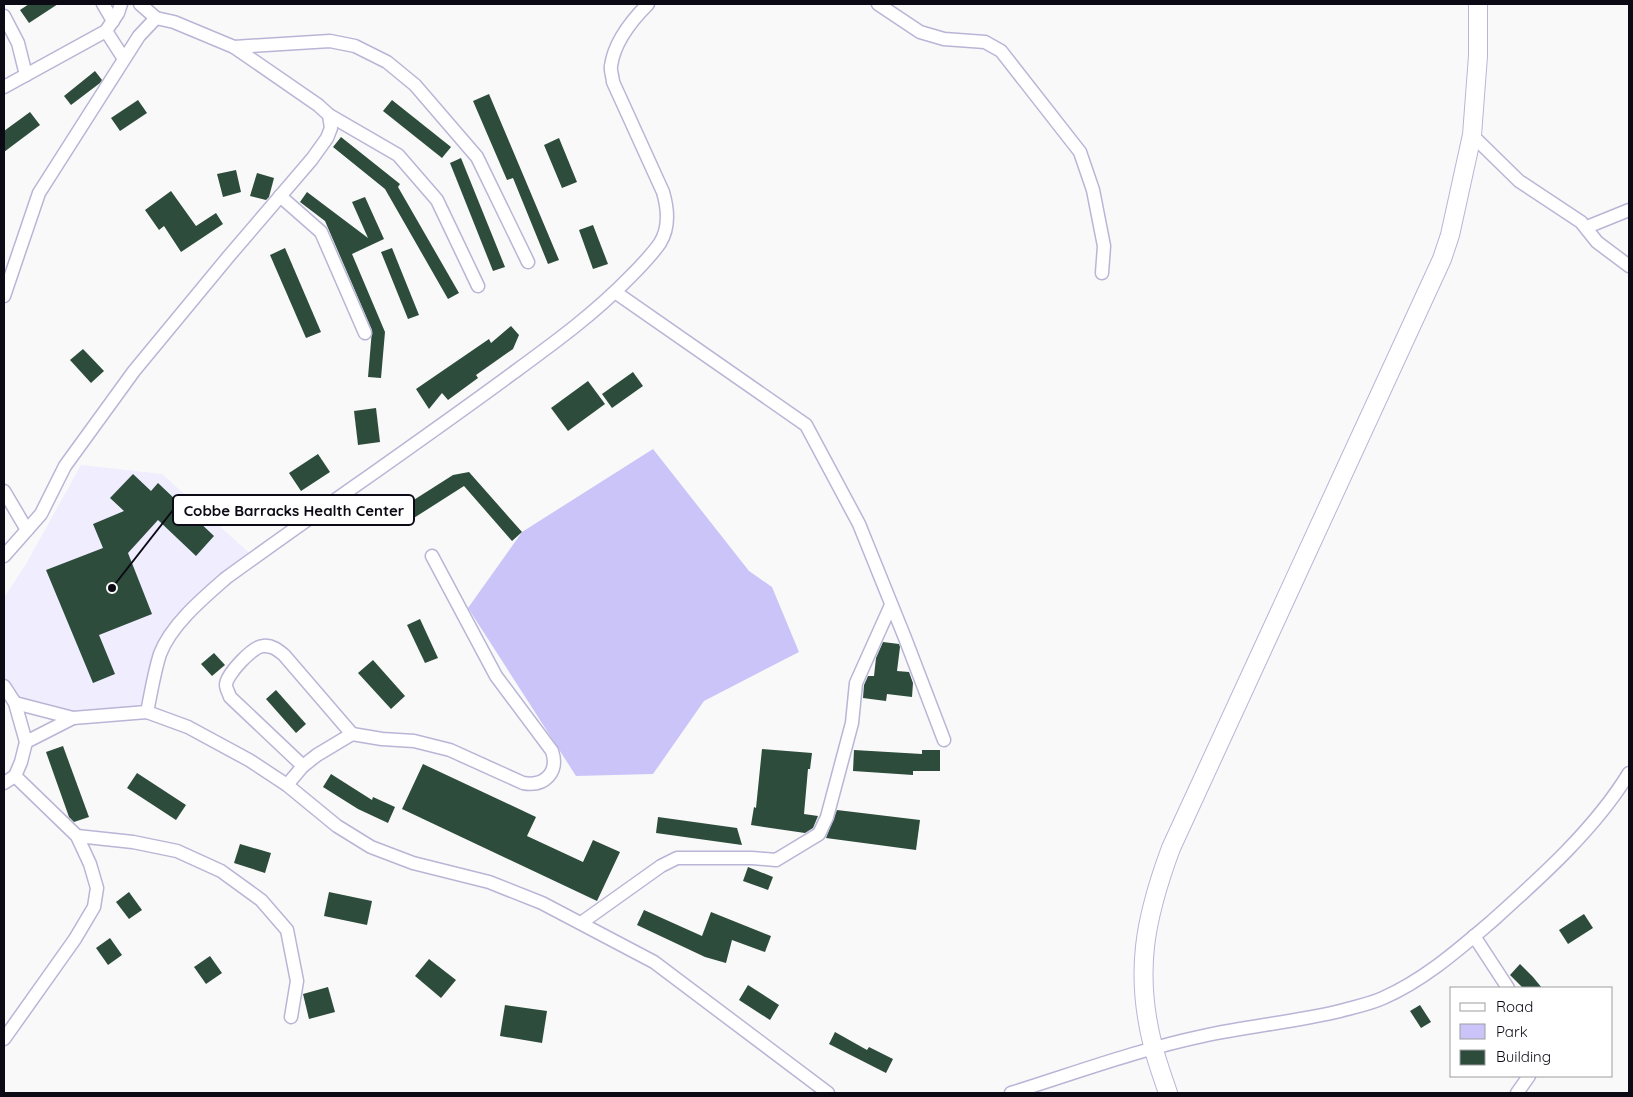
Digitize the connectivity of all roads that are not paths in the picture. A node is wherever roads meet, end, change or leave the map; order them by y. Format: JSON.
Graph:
{"nodes":[{"id":1,"x":102,"y":4,"type":"edge"},
{"id":2,"x":121,"y":4,"type":"edge"},
{"id":3,"x":140,"y":4,"type":"edge"},
{"id":4,"x":648,"y":4,"type":"edge"},
{"id":5,"x":878,"y":4,"type":"edge"},
{"id":6,"x":1478,"y":4,"type":"edge"},
{"id":7,"x":4,"y":16,"type":"edge"},
{"id":8,"x":156,"y":18,"type":"junction"},
{"id":9,"x":109,"y":26,"type":"junction"},
{"id":10,"x":234,"y":47,"type":"junction"},
{"id":11,"x":124,"y":59,"type":"junction"},
{"id":12,"x":26,"y":75,"type":"junction"},
{"id":13,"x":4,"y":87,"type":"edge"},
{"id":14,"x":329,"y":115,"type":"junction"},
{"id":15,"x":1472,"y":135,"type":"junction"},
{"id":16,"x":280,"y":196,"type":"junction"},
{"id":17,"x":1629,"y":210,"type":"edge"},
{"id":18,"x":1587,"y":228,"type":"junction"},
{"id":19,"x":528,"y":262,"type":"dead end"},
{"id":20,"x":1629,"y":266,"type":"edge"},
{"id":21,"x":1102,"y":274,"type":"dead end"},
{"id":22,"x":478,"y":286,"type":"dead end"},
{"id":23,"x":615,"y":292,"type":"junction"},
{"id":24,"x":4,"y":296,"type":"edge"},
{"id":25,"x":365,"y":333,"type":"dead end"},
{"id":26,"x":4,"y":491,"type":"edge"},
{"id":27,"x":27,"y":530,"type":"junction"},
{"id":28,"x":4,"y":556,"type":"edge"},
{"id":29,"x":432,"y":556,"type":"dead end"},
{"id":30,"x":891,"y":605,"type":"junction"},
{"id":31,"x":4,"y":686,"type":"edge"},
{"id":32,"x":14,"y":703,"type":"junction"},
{"id":33,"x":147,"y":712,"type":"junction"},
{"id":34,"x":73,"y":718,"type":"junction"},
{"id":35,"x":352,"y":734,"type":"junction"},
{"id":36,"x":944,"y":740,"type":"dead end"},
{"id":37,"x":26,"y":742,"type":"junction"},
{"id":38,"x":304,"y":766,"type":"junction"},
{"id":39,"x":1629,"y":773,"type":"edge"},
{"id":40,"x":9,"y":780,"type":"edge"},
{"id":41,"x":287,"y":785,"type":"junction"},
{"id":42,"x":76,"y":836,"type":"junction"},
{"id":43,"x":581,"y":923,"type":"junction"},
{"id":44,"x":1474,"y":936,"type":"junction"},
{"id":45,"x":1507,"y":987,"type":"edge"},
{"id":46,"x":291,"y":1016,"type":"dead end"},
{"id":47,"x":4,"y":1038,"type":"edge"},
{"id":48,"x":1153,"y":1047,"type":"junction"},
{"id":49,"x":1528,"y":1077,"type":"edge"},
{"id":50,"x":828,"y":1093,"type":"edge"},
{"id":51,"x":1011,"y":1093,"type":"edge"},
{"id":52,"x":1168,"y":1093,"type":"edge"},
{"id":53,"x":1517,"y":1093,"type":"edge"}],
"edges":[{"from":1,"to":9,"type":"street"},
{"from":2,"to":9,"type":"street"},
{"from":3,"to":8,"type":"street"},
{"from":4,"to":23,"type":"street"},
{"from":5,"to":21,"type":"street"},
{"from":6,"to":15,"type":"main road"},
{"from":7,"to":12,"type":"street"},
{"from":8,"to":10,"type":"street"},
{"from":8,"to":11,"type":"street"},
{"from":9,"to":11,"type":"street"},
{"from":9,"to":12,"type":"street"},
{"from":10,"to":14,"type":"street"},
{"from":10,"to":19,"type":"street"},
{"from":11,"to":24,"type":"street"},
{"from":12,"to":13,"type":"street"},
{"from":14,"to":16,"type":"street"},
{"from":14,"to":22,"type":"street"},
{"from":15,"to":18,"type":"street"},
{"from":15,"to":48,"type":"main road"},
{"from":16,"to":25,"type":"street"},
{"from":16,"to":27,"type":"street"},
{"from":17,"to":18,"type":"street"},
{"from":18,"to":20,"type":"street"},
{"from":23,"to":30,"type":"street"},
{"from":23,"to":33,"type":"street"},
{"from":26,"to":27,"type":"street"},
{"from":27,"to":28,"type":"street"},
{"from":29,"to":35,"type":"street"},
{"from":30,"to":36,"type":"street"},
{"from":30,"to":43,"type":"street"},
{"from":31,"to":32,"type":"street"},
{"from":32,"to":34,"type":"street"},
{"from":32,"to":37,"type":"street"},
{"from":33,"to":34,"type":"street"},
{"from":33,"to":41,"type":"street"},
{"from":34,"to":37,"type":"street"},
{"from":35,"to":38,"type":"street"},
{"from":35,"to":38,"type":"street"},
{"from":37,"to":40,"type":"street"},
{"from":38,"to":41,"type":"street"},
{"from":39,"to":44,"type":"street"},
{"from":40,"to":42,"type":"street"},
{"from":41,"to":43,"type":"street"},
{"from":42,"to":46,"type":"street"},
{"from":42,"to":47,"type":"street"},
{"from":43,"to":50,"type":"street"},
{"from":44,"to":45,"type":"street"},
{"from":44,"to":48,"type":"street"},
{"from":48,"to":51,"type":"street"},
{"from":48,"to":52,"type":"main road"},
{"from":49,"to":53,"type":"street"}]}
